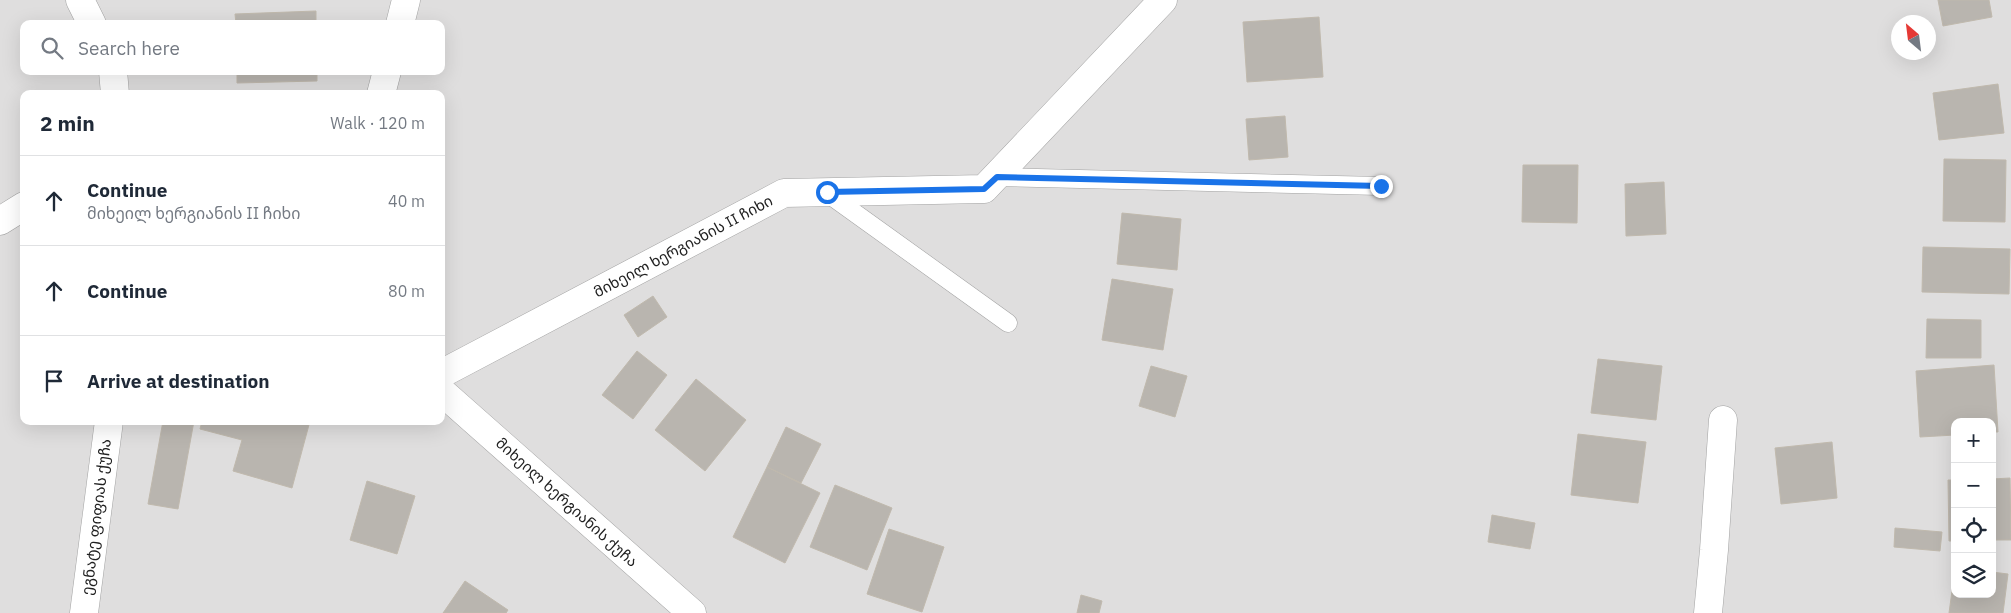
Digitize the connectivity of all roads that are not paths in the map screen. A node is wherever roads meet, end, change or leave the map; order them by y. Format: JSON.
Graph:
{"nodes":[{"id":1,"x":80,"y":0,"type":"edge"},
{"id":2,"x":406,"y":0,"type":"edge"},
{"id":3,"x":1163,"y":0,"type":"edge"},
{"id":4,"x":90,"y":20,"type":"edge"},
{"id":5,"x":401,"y":20,"type":"edge"},
{"id":6,"x":113,"y":75,"type":"edge"},
{"id":7,"x":386,"y":75,"type":"edge"},
{"id":8,"x":115,"y":90,"type":"edge"},
{"id":9,"x":382,"y":90,"type":"edge"},
{"id":10,"x":997,"y":177,"type":"junction"},
{"id":11,"x":1381,"y":186,"type":"dead end"},
{"id":12,"x":827,"y":192,"type":"junction"},
{"id":13,"x":20,"y":208,"type":"edge"},
{"id":14,"x":0,"y":221,"type":"edge"},
{"id":15,"x":1008,"y":323,"type":"dead end"},
{"id":16,"x":445,"y":372,"type":"edge"},
{"id":17,"x":445,"y":395,"type":"edge"},
{"id":18,"x":1723,"y":420,"type":"dead end"},
{"id":19,"x":108,"y":425,"type":"edge"},
{"id":20,"x":84,"y":613,"type":"edge"},
{"id":21,"x":692,"y":613,"type":"edge"},
{"id":22,"x":1708,"y":613,"type":"edge"}],
"edges":[{"from":1,"to":4,"type":"street"},
{"from":2,"to":5,"type":"street"},
{"from":3,"to":10,"type":"street","name":"მიხეილ ხერგიანის II ჩიხი"},
{"from":6,"to":8,"type":"street"},
{"from":7,"to":9,"type":"street"},
{"from":10,"to":11,"type":"lane"},
{"from":10,"to":12,"type":"street","name":"მიხეილ ხერგიანის II ჩიხი"},
{"from":12,"to":15,"type":"lane"},
{"from":12,"to":16,"type":"street","name":"მიხეილ ხერგიანის II ჩიხი"},
{"from":13,"to":14,"type":"street"},
{"from":17,"to":21,"type":"street","name":"მიხეილ ხერგიანის ქუჩა"},
{"from":18,"to":22,"type":"street"},
{"from":19,"to":20,"type":"street","name":"ეგნატე ფიფიას ქუჩა"}]}
